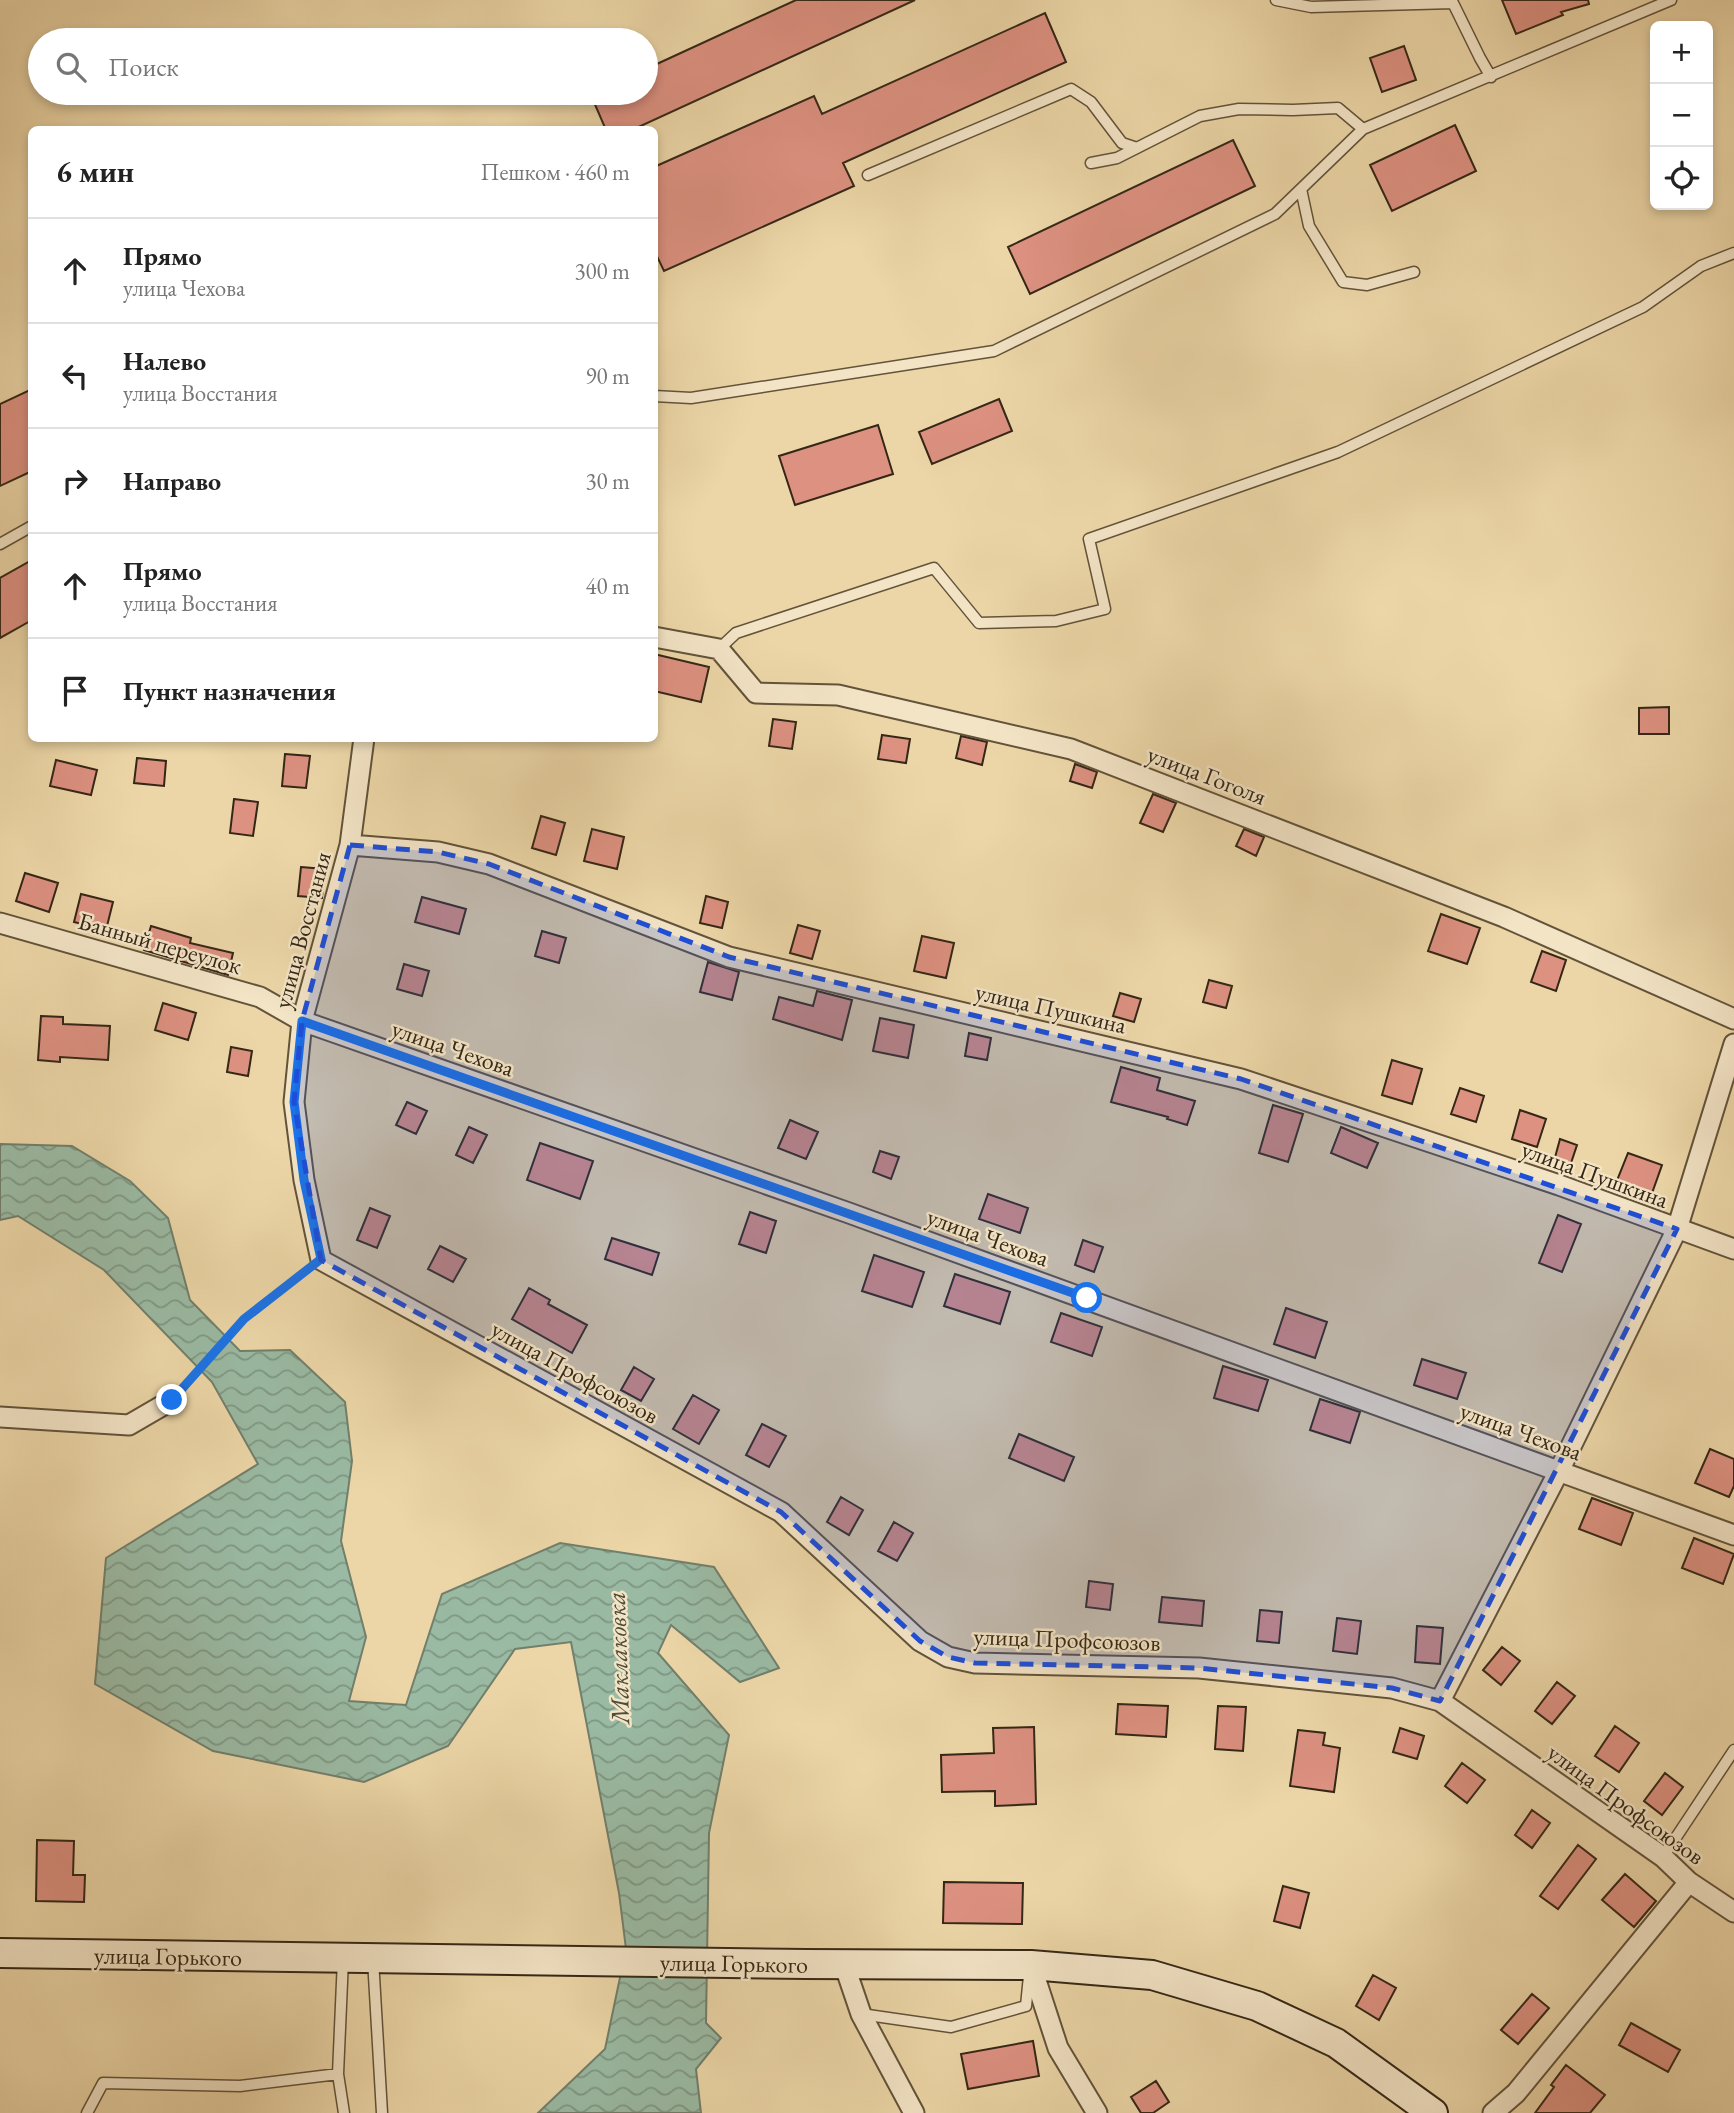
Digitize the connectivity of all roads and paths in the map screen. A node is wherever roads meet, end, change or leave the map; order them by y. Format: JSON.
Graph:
{"nodes":[{"id":1,"x":1276,"y":0,"type":"edge"},
{"id":2,"x":1671,"y":0,"type":"edge"},
{"id":3,"x":1491,"y":77,"type":"junction"},
{"id":4,"x":1363,"y":129,"type":"junction"},
{"id":5,"x":1137,"y":148,"type":"junction"},
{"id":6,"x":1091,"y":163,"type":"dead end"},
{"id":7,"x":867,"y":175,"type":"dead end"},
{"id":8,"x":1301,"y":189,"type":"junction"},
{"id":9,"x":1734,"y":253,"type":"edge"},
{"id":10,"x":1414,"y":272,"type":"dead end"},
{"id":11,"x":658,"y":396,"type":"edge"},
{"id":12,"x":28,"y":528,"type":"edge"},
{"id":13,"x":0,"y":544,"type":"edge"},
{"id":14,"x":658,"y":638,"type":"edge"},
{"id":15,"x":719,"y":649,"type":"junction"},
{"id":16,"x":363,"y":742,"type":"edge"},
{"id":17,"x":350,"y":845,"type":"junction"},
{"id":18,"x":0,"y":923,"type":"edge"},
{"id":19,"x":1734,"y":1019,"type":"edge"},
{"id":20,"x":302,"y":1021,"type":"junction"},
{"id":21,"x":1734,"y":1044,"type":"edge"},
{"id":22,"x":1677,"y":1229,"type":"junction"},
{"id":23,"x":1734,"y":1249,"type":"edge"},
{"id":24,"x":321,"y":1259,"type":"junction"},
{"id":25,"x":172,"y":1400,"type":"joint"},
{"id":26,"x":0,"y":1417,"type":"edge"},
{"id":27,"x":1559,"y":1471,"type":"junction"},
{"id":28,"x":1734,"y":1535,"type":"edge"},
{"id":29,"x":1440,"y":1701,"type":"junction"},
{"id":30,"x":1734,"y":1750,"type":"edge"},
{"id":31,"x":1663,"y":1857,"type":"junction"},
{"id":32,"x":1689,"y":1882,"type":"junction"},
{"id":33,"x":1734,"y":1912,"type":"edge"},
{"id":34,"x":0,"y":1953,"type":"edge"},
{"id":35,"x":343,"y":1959,"type":"junction"},
{"id":36,"x":385,"y":1959,"type":"junction"},
{"id":37,"x":844,"y":1964,"type":"junction"},
{"id":38,"x":1031,"y":1965,"type":"junction"},
{"id":39,"x":861,"y":2014,"type":"junction"},
{"id":40,"x":338,"y":2074,"type":"junction"},
{"id":41,"x":87,"y":2113,"type":"edge"},
{"id":42,"x":344,"y":2113,"type":"edge"},
{"id":43,"x":382,"y":2113,"type":"edge"},
{"id":44,"x":914,"y":2113,"type":"edge"},
{"id":45,"x":1097,"y":2113,"type":"edge"},
{"id":46,"x":1433,"y":2113,"type":"edge"},
{"id":47,"x":1493,"y":2113,"type":"edge"}],
"edges":[{"from":1,"to":3,"type":"lane"},
{"from":2,"to":3,"type":"lane"},
{"from":3,"to":4,"type":"lane"},
{"from":4,"to":5,"type":"lane"},
{"from":4,"to":8,"type":"lane"},
{"from":5,"to":6,"type":"lane"},
{"from":5,"to":7,"type":"lane"},
{"from":8,"to":10,"type":"lane"},
{"from":8,"to":11,"type":"lane"},
{"from":9,"to":15,"type":"lane"},
{"from":12,"to":13,"type":"lane"},
{"from":14,"to":15,"type":"street"},
{"from":15,"to":19,"type":"street","name":"улица Гоголя"},
{"from":16,"to":17,"type":"street","name":"улица Восстания"},
{"from":17,"to":20,"type":"street","name":"улица Восстания"},
{"from":17,"to":22,"type":"street","name":"улица Пушкина"},
{"from":18,"to":20,"type":"street","name":"Банный переулок"},
{"from":20,"to":24,"type":"street","name":"улица Восстания"},
{"from":20,"to":27,"type":"street","name":"улица Чехова"},
{"from":21,"to":22,"type":"street"},
{"from":22,"to":23,"type":"street","name":"улица Пушкина"},
{"from":22,"to":27,"type":"street"},
{"from":24,"to":25,"type":"path"},
{"from":24,"to":29,"type":"street","name":"улица Профсоюзов"},
{"from":25,"to":26,"type":"street"},
{"from":27,"to":28,"type":"street","name":"улица Чехова"},
{"from":27,"to":29,"type":"street"},
{"from":29,"to":31,"type":"street","name":"улица Профсоюзов"},
{"from":30,"to":31,"type":"lane"},
{"from":31,"to":32,"type":"street","name":"улица Профсоюзов"},
{"from":32,"to":33,"type":"street","name":"улица Профсоюзов"},
{"from":32,"to":47,"type":"street"},
{"from":34,"to":35,"type":"street","name":"улица Горького"},
{"from":35,"to":36,"type":"street","name":"улица Горького"},
{"from":35,"to":40,"type":"lane"},
{"from":36,"to":37,"type":"street","name":"улица Горького"},
{"from":36,"to":43,"type":"lane"},
{"from":37,"to":38,"type":"street","name":"улица Горького"},
{"from":37,"to":39,"type":"street"},
{"from":38,"to":39,"type":"lane"},
{"from":38,"to":45,"type":"street"},
{"from":38,"to":46,"type":"street","name":"улица Горького"},
{"from":39,"to":44,"type":"street"},
{"from":40,"to":41,"type":"lane"},
{"from":40,"to":42,"type":"lane"}]}
